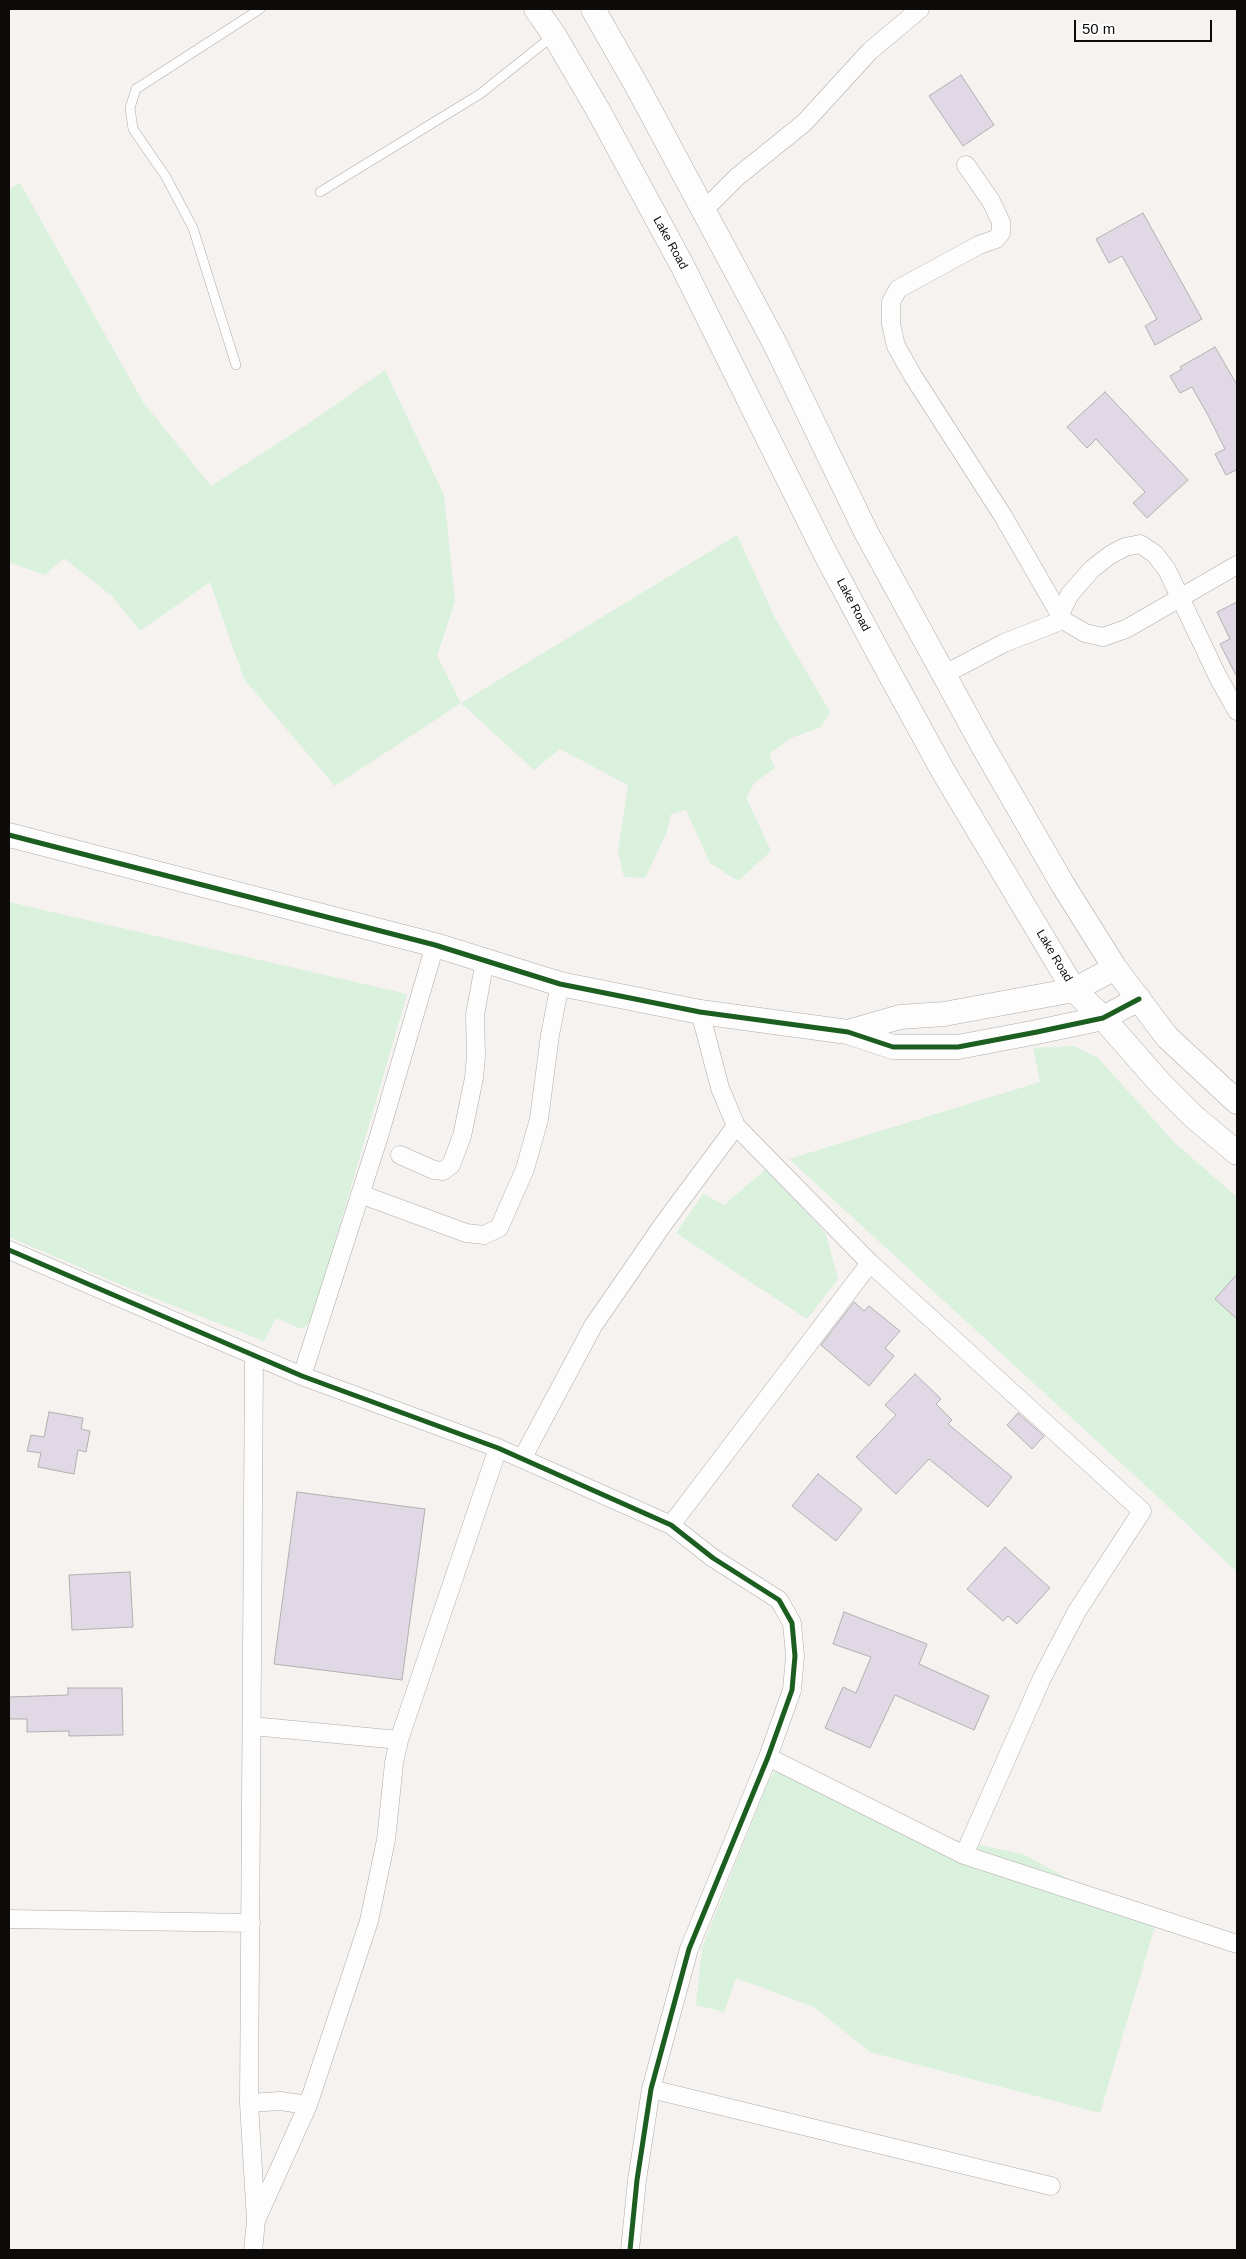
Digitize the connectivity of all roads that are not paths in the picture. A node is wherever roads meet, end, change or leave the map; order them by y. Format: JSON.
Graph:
{"nodes":[{"id":1,"x":260,"y":9,"type":"edge"},
{"id":2,"x":536,"y":9,"type":"edge"},
{"id":3,"x":593,"y":9,"type":"edge"},
{"id":4,"x":920,"y":9,"type":"edge"},
{"id":5,"x":554,"y":35,"type":"junction"},
{"id":6,"x":966,"y":165,"type":"dead end"},
{"id":7,"x":320,"y":192,"type":"dead end"},
{"id":8,"x":703,"y":211,"type":"junction"},
{"id":9,"x":236,"y":365,"type":"dead end"},
{"id":10,"x":1237,"y":565,"type":"edge"},
{"id":11,"x":1180,"y":597,"type":"junction"},
{"id":12,"x":1062,"y":617,"type":"junction"},
{"id":13,"x":944,"y":674,"type":"junction"},
{"id":14,"x":1237,"y":712,"type":"edge"},
{"id":15,"x":9,"y":835,"type":"edge"},
{"id":16,"x":435,"y":945,"type":"junction"},
{"id":17,"x":485,"y":960,"type":"junction"},
{"id":18,"x":1115,"y":968,"type":"junction"},
{"id":19,"x":560,"y":984,"type":"junction"},
{"id":20,"x":1074,"y":990,"type":"junction"},
{"id":21,"x":1139,"y":999,"type":"junction"},
{"id":22,"x":700,"y":1012,"type":"junction"},
{"id":23,"x":1103,"y":1018,"type":"junction"},
{"id":24,"x":848,"y":1032,"type":"junction"},
{"id":25,"x":1237,"y":1102,"type":"edge"},
{"id":26,"x":736,"y":1126,"type":"junction"},
{"id":27,"x":1237,"y":1153,"type":"edge"},
{"id":28,"x":400,"y":1156,"type":"dead end"},
{"id":29,"x":360,"y":1194,"type":"junction"},
{"id":30,"x":9,"y":1250,"type":"edge"},
{"id":31,"x":870,"y":1263,"type":"junction"},
{"id":32,"x":254,"y":1355,"type":"junction"},
{"id":33,"x":302,"y":1376,"type":"junction"},
{"id":34,"x":498,"y":1448,"type":"junction"},
{"id":35,"x":522,"y":1459,"type":"junction"},
{"id":36,"x":671,"y":1525,"type":"junction"},
{"id":37,"x":252,"y":1726,"type":"junction"},
{"id":38,"x":399,"y":1740,"type":"junction"},
{"id":39,"x":768,"y":1757,"type":"junction"},
{"id":40,"x":964,"y":1855,"type":"junction"},
{"id":41,"x":9,"y":1919,"type":"edge"},
{"id":42,"x":251,"y":1923,"type":"junction"},
{"id":43,"x":1237,"y":1944,"type":"edge"},
{"id":44,"x":651,"y":2089,"type":"junction"},
{"id":45,"x":249,"y":2103,"type":"junction"},
{"id":46,"x":308,"y":2105,"type":"junction"},
{"id":47,"x":1051,"y":2186,"type":"dead end"},
{"id":48,"x":256,"y":2221,"type":"junction"},
{"id":49,"x":253,"y":2250,"type":"edge"},
{"id":50,"x":630,"y":2250,"type":"edge"}],
"edges":[{"from":1,"to":9,"type":"lane"},
{"from":2,"to":5,"type":"main road","name":"Lake Road"},
{"from":3,"to":8,"type":"main road"},
{"from":4,"to":8,"type":"street"},
{"from":5,"to":7,"type":"lane"},
{"from":5,"to":20,"type":"main road","name":"Lake Road"},
{"from":6,"to":12,"type":"street"},
{"from":8,"to":13,"type":"main road"},
{"from":10,"to":11,"type":"street"},
{"from":11,"to":12,"type":"street"},
{"from":11,"to":12,"type":"street"},
{"from":11,"to":14,"type":"street"},
{"from":12,"to":13,"type":"street"},
{"from":13,"to":18,"type":"main road"},
{"from":15,"to":16,"type":"main road"},
{"from":16,"to":17,"type":"main road"},
{"from":16,"to":29,"type":"street"},
{"from":17,"to":19,"type":"main road"},
{"from":17,"to":28,"type":"street"},
{"from":18,"to":20,"type":"main road"},
{"from":18,"to":21,"type":"main road"},
{"from":19,"to":22,"type":"main road"},
{"from":19,"to":29,"type":"street"},
{"from":20,"to":23,"type":"main road","name":"Lake Road"},
{"from":20,"to":24,"type":"main road"},
{"from":21,"to":23,"type":"main road"},
{"from":21,"to":25,"type":"main road"},
{"from":22,"to":24,"type":"main road"},
{"from":22,"to":26,"type":"street"},
{"from":23,"to":24,"type":"main road"},
{"from":23,"to":27,"type":"main road","name":"Lake Road"},
{"from":26,"to":31,"type":"street"},
{"from":26,"to":35,"type":"street"},
{"from":29,"to":33,"type":"street"},
{"from":30,"to":32,"type":"street"},
{"from":31,"to":36,"type":"street"},
{"from":31,"to":40,"type":"street"},
{"from":32,"to":33,"type":"street"},
{"from":32,"to":37,"type":"street"},
{"from":33,"to":34,"type":"street"},
{"from":34,"to":35,"type":"street"},
{"from":34,"to":38,"type":"street"},
{"from":35,"to":36,"type":"street"},
{"from":36,"to":39,"type":"street"},
{"from":37,"to":38,"type":"street"},
{"from":37,"to":42,"type":"street"},
{"from":38,"to":46,"type":"street"},
{"from":39,"to":40,"type":"street"},
{"from":39,"to":44,"type":"street"},
{"from":40,"to":43,"type":"street"},
{"from":41,"to":42,"type":"street"},
{"from":42,"to":45,"type":"street"},
{"from":44,"to":47,"type":"street"},
{"from":44,"to":50,"type":"street"},
{"from":45,"to":46,"type":"street"},
{"from":45,"to":48,"type":"street"},
{"from":46,"to":48,"type":"street"},
{"from":48,"to":49,"type":"street"}]}
